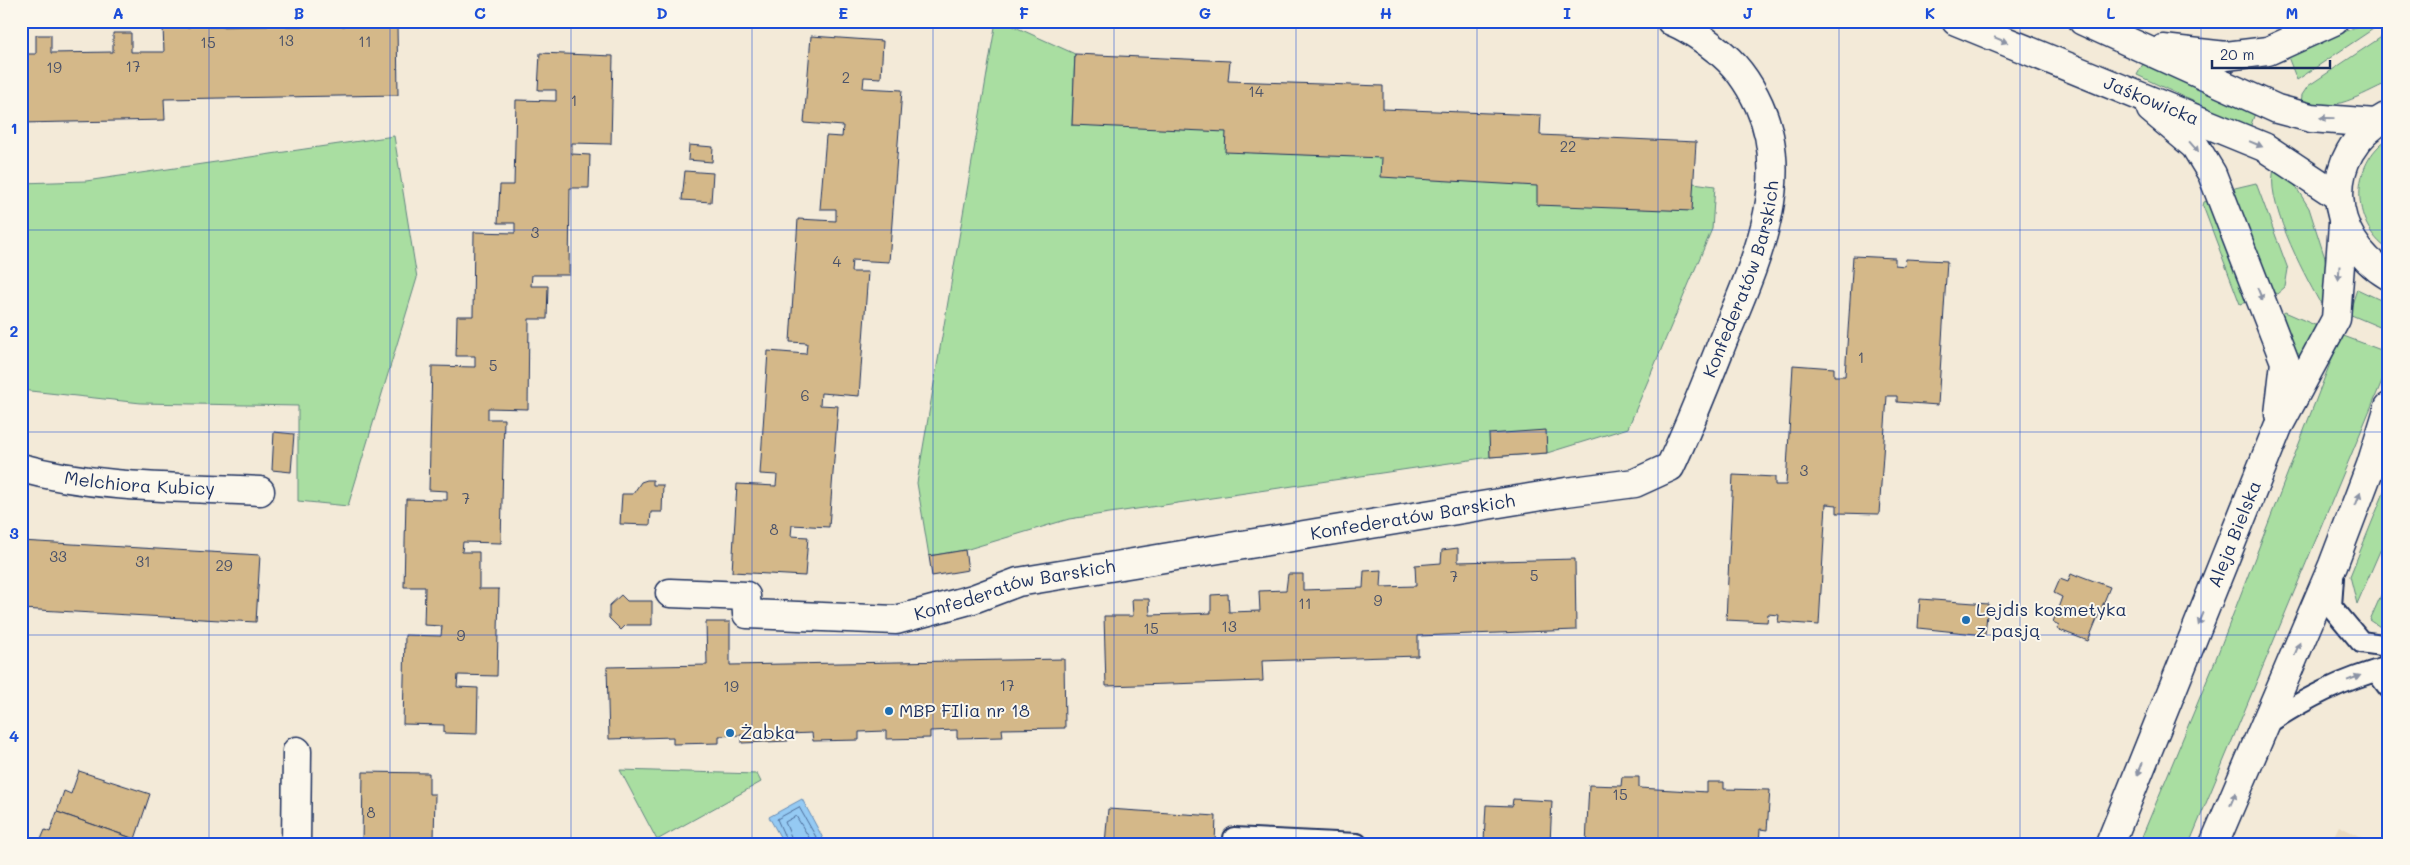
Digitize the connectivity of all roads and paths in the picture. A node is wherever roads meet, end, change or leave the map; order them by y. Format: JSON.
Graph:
{"nodes":[{"id":1,"x":1671,"y":21,"type":"edge"},
{"id":2,"x":1956,"y":21,"type":"edge"},
{"id":3,"x":2083,"y":21,"type":"edge"},
{"id":4,"x":2334,"y":21,"type":"edge"},
{"id":5,"x":2140,"y":46,"type":"junction"},
{"id":6,"x":2130,"y":92,"type":"junction"},
{"id":7,"x":2382,"y":119,"type":"edge"},
{"id":8,"x":2338,"y":196,"type":"junction"},
{"id":9,"x":2343,"y":224,"type":"junction"},
{"id":10,"x":2389,"y":276,"type":"edge"},
{"id":11,"x":2389,"y":406,"type":"edge"},
{"id":12,"x":2278,"y":427,"type":"junction"},
{"id":13,"x":2389,"y":440,"type":"edge"},
{"id":14,"x":2371,"y":465,"type":"junction"},
{"id":15,"x":21,"y":468,"type":"edge"},
{"id":16,"x":260,"y":491,"type":"dead end"},
{"id":17,"x":2333,"y":565,"type":"junction"},
{"id":18,"x":670,"y":593,"type":"dead end"},
{"id":19,"x":2389,"y":646,"type":"edge"},
{"id":20,"x":2382,"y":669,"type":"edge"},
{"id":21,"x":2389,"y":688,"type":"edge"},
{"id":22,"x":2265,"y":725,"type":"junction"},
{"id":23,"x":297,"y":751,"type":"dead end"},
{"id":24,"x":1234,"y":838,"type":"dead end"},
{"id":25,"x":296,"y":844,"type":"edge"},
{"id":26,"x":1358,"y":844,"type":"edge"},
{"id":27,"x":2110,"y":844,"type":"edge"},
{"id":28,"x":2214,"y":844,"type":"edge"}],
"edges":[{"from":1,"to":18,"type":"street","name":"Konfederatów Barskich"},
{"from":2,"to":6,"type":"street","name":"Jaśkowicka","one_way":true},
{"from":3,"to":5,"type":"street"},
{"from":4,"to":5,"type":"street"},
{"from":7,"to":5,"type":"street","one_way":true},
{"from":6,"to":8,"type":"street","name":"Jaśkowicka","one_way":true},
{"from":6,"to":12,"type":"street","one_way":true},
{"from":7,"to":8,"type":"street"},
{"from":8,"to":9,"type":"street"},
{"from":9,"to":10,"type":"street"},
{"from":9,"to":12,"type":"street","name":"Aleja Bielska","one_way":true},
{"from":11,"to":14,"type":"street"},
{"from":12,"to":27,"type":"street","name":"Aleja Bielska","one_way":true},
{"from":13,"to":14,"type":"street"},
{"from":17,"to":14,"type":"street","one_way":true},
{"from":15,"to":16,"type":"street","name":"Melchiora Kubicy"},
{"from":17,"to":19,"type":"lane"},
{"from":22,"to":17,"type":"street","one_way":true},
{"from":20,"to":21,"type":"lane"},
{"from":22,"to":20,"type":"lane","one_way":true},
{"from":28,"to":22,"type":"street","one_way":true},
{"from":23,"to":25,"type":"street"},
{"from":24,"to":26,"type":"lane"}]}
